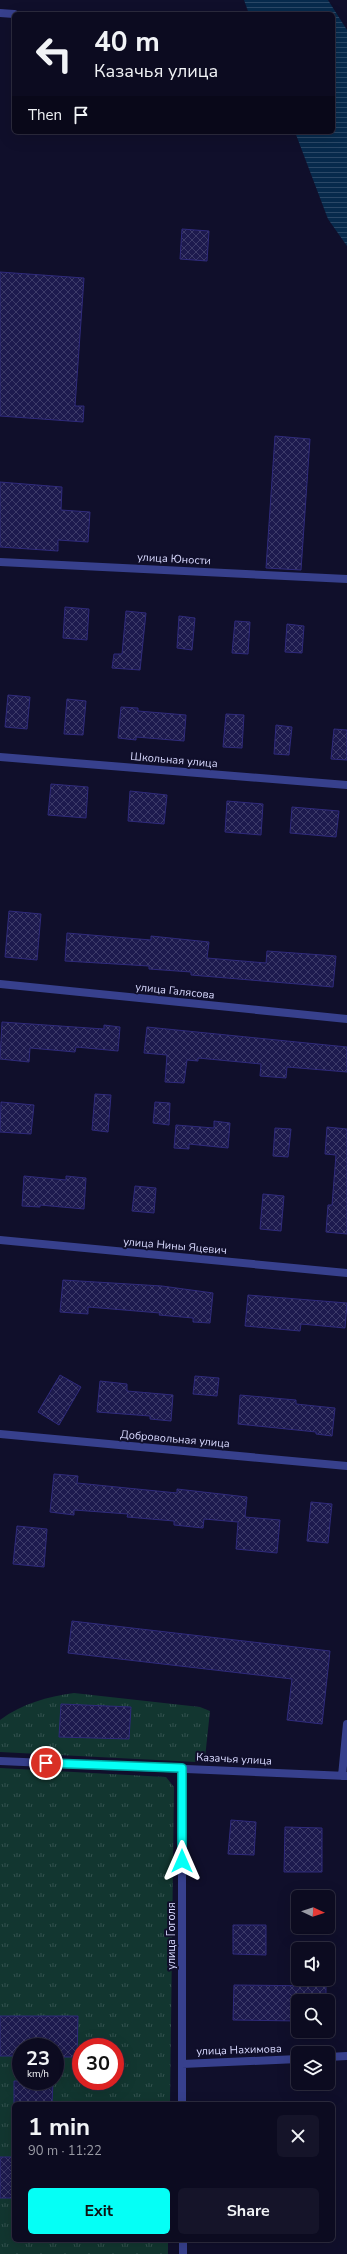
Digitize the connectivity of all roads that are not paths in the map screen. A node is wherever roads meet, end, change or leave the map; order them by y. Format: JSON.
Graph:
{"nodes":[{"id":1,"x":0,"y":13,"type":"edge"},
{"id":2,"x":12,"y":14,"type":"edge"},
{"id":3,"x":0,"y":562,"type":"edge"},
{"id":4,"x":347,"y":579,"type":"edge"},
{"id":5,"x":0,"y":757,"type":"edge"},
{"id":6,"x":347,"y":785,"type":"edge"},
{"id":7,"x":0,"y":984,"type":"edge"},
{"id":8,"x":347,"y":1019,"type":"edge"},
{"id":9,"x":0,"y":1240,"type":"edge"},
{"id":10,"x":347,"y":1273,"type":"edge"},
{"id":11,"x":0,"y":1434,"type":"edge"},
{"id":12,"x":347,"y":1466,"type":"edge"},
{"id":13,"x":347,"y":1724,"type":"edge"},
{"id":14,"x":0,"y":1761,"type":"edge"},
{"id":15,"x":182,"y":1768,"type":"junction"},
{"id":16,"x":344,"y":1776,"type":"edge"},
{"id":17,"x":347,"y":2056,"type":"edge"},
{"id":18,"x":335,"y":2057,"type":"edge"},
{"id":19,"x":291,"y":2058,"type":"edge"},
{"id":20,"x":182,"y":2064,"type":"junction"},
{"id":21,"x":182,"y":2102,"type":"edge"},
{"id":22,"x":183,"y":2242,"type":"edge"},
{"id":23,"x":183,"y":2254,"type":"edge"}],
"edges":[{"from":1,"to":2,"type":"street"},
{"from":3,"to":4,"type":"street","name":"улица Юности"},
{"from":5,"to":6,"type":"street","name":"Школьная улица"},
{"from":7,"to":8,"type":"street","name":"улица Галясова"},
{"from":9,"to":10,"type":"street","name":"улица Нины Яцевич"},
{"from":11,"to":12,"type":"street","name":"Добровольная улица"},
{"from":13,"to":16,"type":"street"},
{"from":14,"to":15,"type":"street","name":"Казачья улица"},
{"from":15,"to":16,"type":"street","name":"Казачья улица"},
{"from":15,"to":20,"type":"street","name":"улица Гоголя"},
{"from":17,"to":18,"type":"street"},
{"from":19,"to":20,"type":"street","name":"улица Нахимова"},
{"from":20,"to":21,"type":"street","name":"улица Гоголя"},
{"from":22,"to":23,"type":"street"}]}
